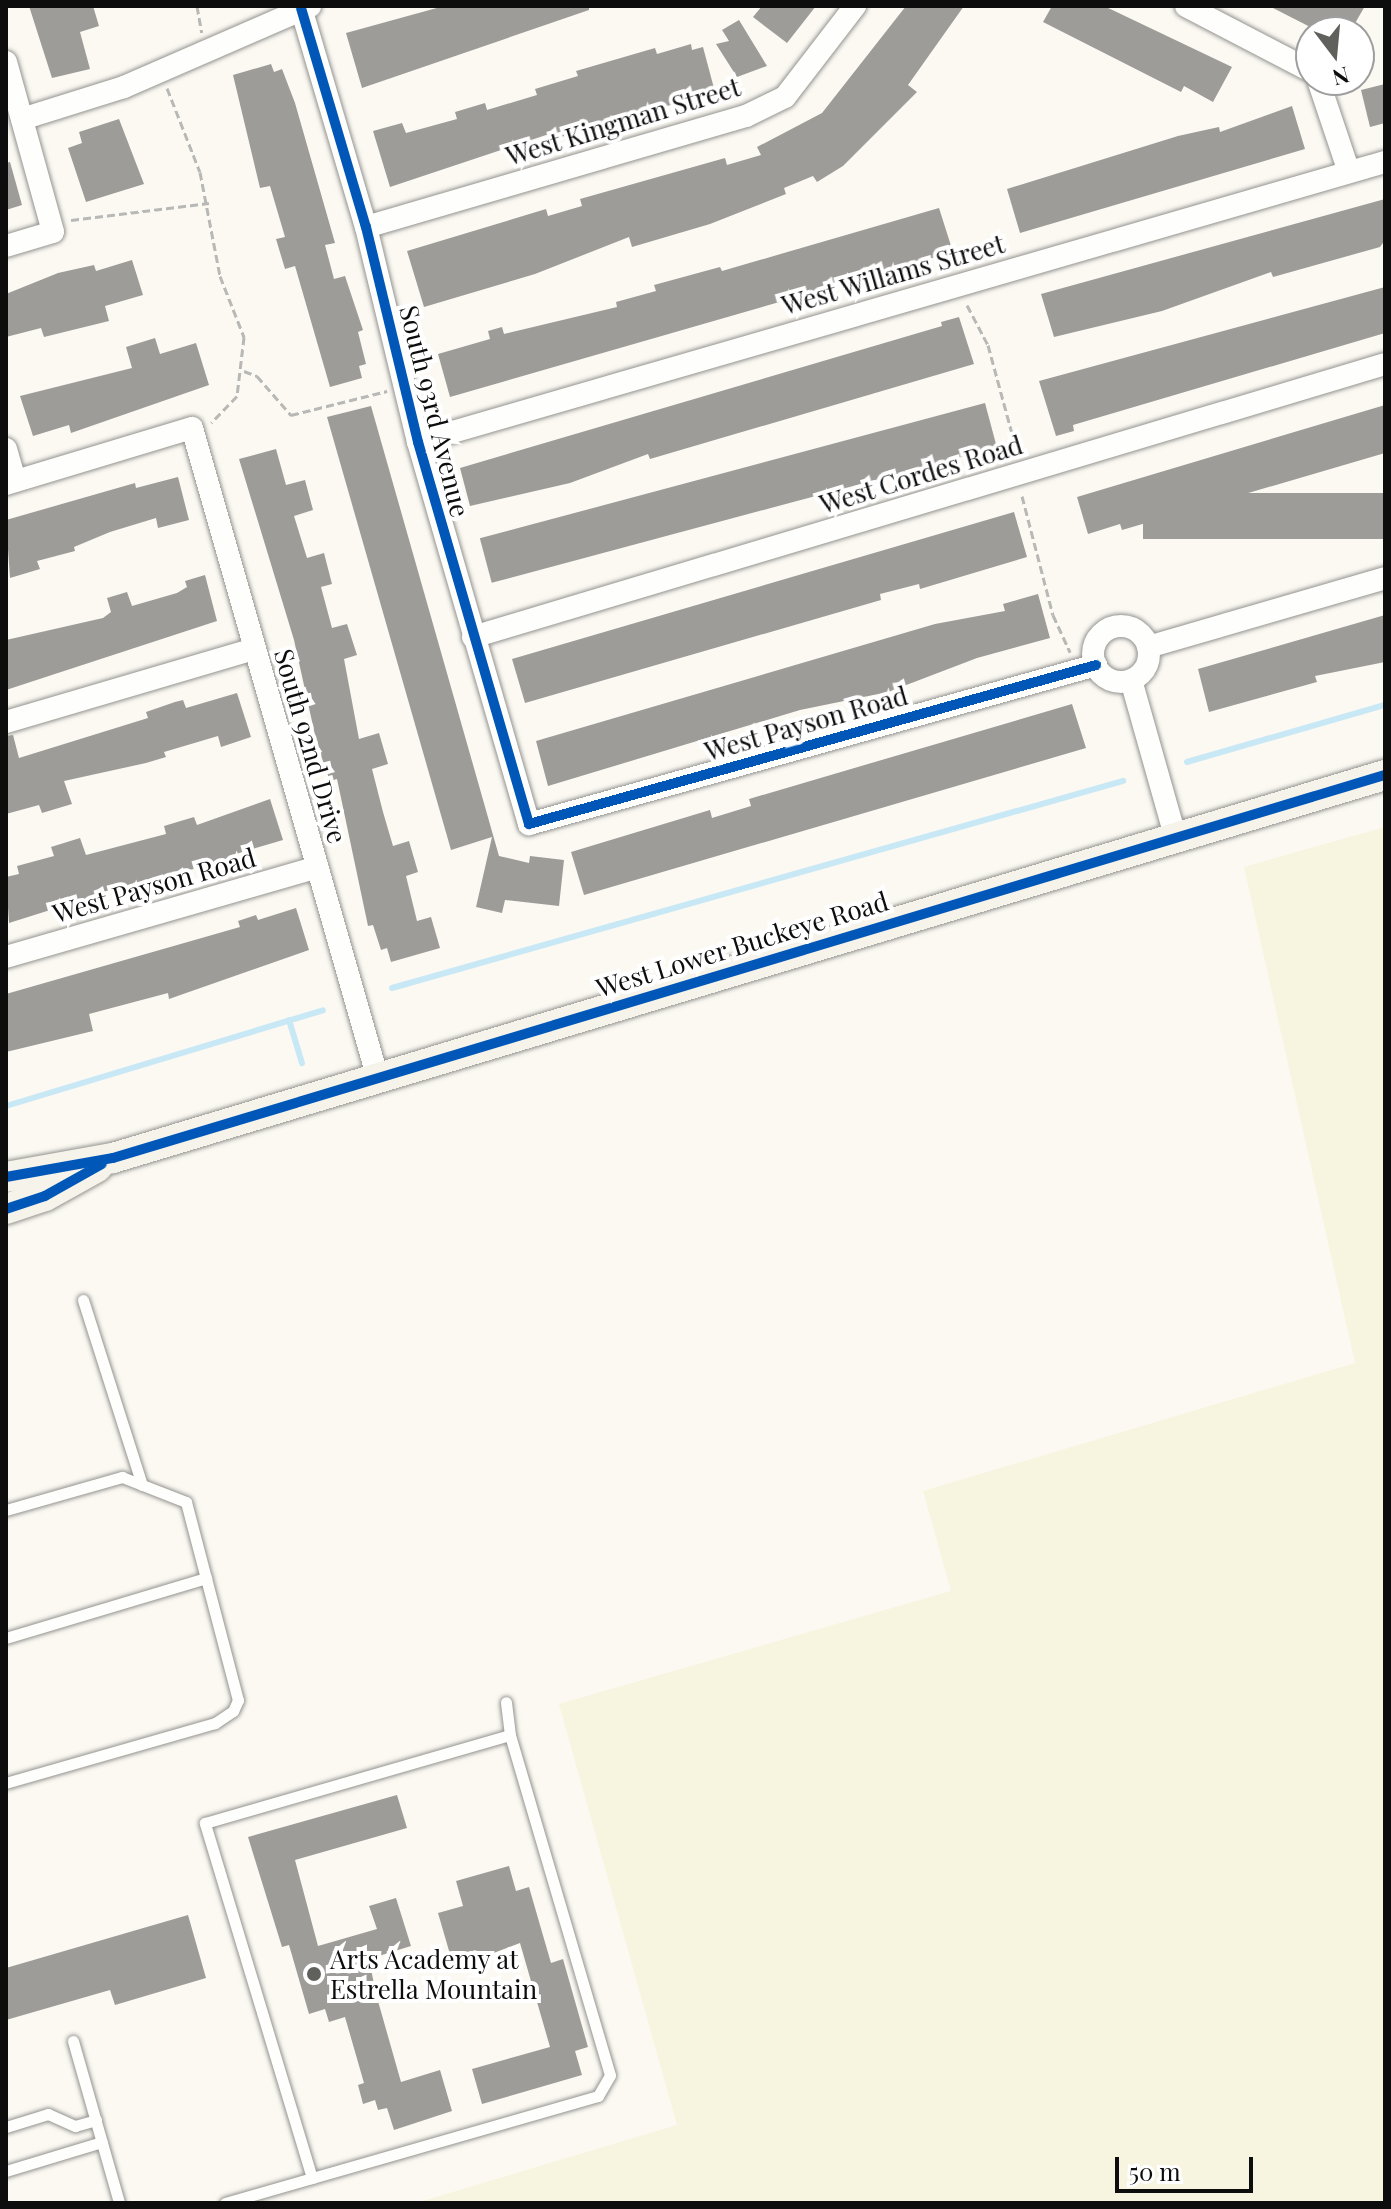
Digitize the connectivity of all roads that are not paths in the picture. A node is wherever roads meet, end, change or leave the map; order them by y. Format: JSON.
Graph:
{"nodes":[{"id":1,"x":855,"y":6,"type":"edge"},
{"id":2,"x":1186,"y":6,"type":"edge"},
{"id":3,"x":305,"y":7,"type":"edge"},
{"id":4,"x":6,"y":62,"type":"edge"},
{"id":5,"x":1295,"y":63,"type":"edge"},
{"id":6,"x":1323,"y":96,"type":"edge"},
{"id":7,"x":22,"y":119,"type":"junction"},
{"id":8,"x":1385,"y":162,"type":"edge"},
{"id":9,"x":1349,"y":172,"type":"junction"},
{"id":10,"x":366,"y":227,"type":"junction"},
{"id":11,"x":6,"y":246,"type":"edge"},
{"id":12,"x":1385,"y":364,"type":"edge"},
{"id":13,"x":418,"y":442,"type":"junction"},
{"id":14,"x":6,"y":449,"type":"edge"},
{"id":15,"x":11,"y":482,"type":"edge"},
{"id":16,"x":1385,"y":578,"type":"edge"},
{"id":17,"x":473,"y":637,"type":"junction"},
{"id":18,"x":1148,"y":647,"type":"junction"},
{"id":19,"x":254,"y":649,"type":"junction"},
{"id":20,"x":1086,"y":668,"type":"junction"},
{"id":21,"x":1131,"y":680,"type":"junction"},
{"id":22,"x":6,"y":722,"type":"edge"},
{"id":23,"x":1385,"y":775,"type":"edge"},
{"id":24,"x":529,"y":824,"type":"joint"},
{"id":25,"x":1175,"y":835,"type":"junction"},
{"id":26,"x":317,"y":867,"type":"junction"},
{"id":27,"x":6,"y":957,"type":"edge"},
{"id":28,"x":378,"y":1079,"type":"junction"},
{"id":29,"x":113,"y":1158,"type":"junction"},
{"id":30,"x":6,"y":1177,"type":"edge"},
{"id":31,"x":6,"y":1209,"type":"edge"},
{"id":32,"x":83,"y":1300,"type":"dead end"},
{"id":33,"x":142,"y":1485,"type":"junction"},
{"id":34,"x":6,"y":1510,"type":"edge"},
{"id":35,"x":206,"y":1578,"type":"junction"},
{"id":36,"x":6,"y":1638,"type":"edge"},
{"id":37,"x":506,"y":1702,"type":"dead end"},
{"id":38,"x":510,"y":1735,"type":"junction"},
{"id":39,"x":6,"y":1783,"type":"edge"},
{"id":40,"x":73,"y":2041,"type":"dead end"},
{"id":41,"x":96,"y":2120,"type":"junction"},
{"id":42,"x":6,"y":2127,"type":"edge"},
{"id":43,"x":102,"y":2142,"type":"junction"},
{"id":44,"x":6,"y":2171,"type":"edge"},
{"id":45,"x":312,"y":2178,"type":"junction"},
{"id":46,"x":119,"y":2203,"type":"edge"},
{"id":47,"x":225,"y":2203,"type":"edge"}],
"edges":[{"from":1,"to":10,"type":"street","name":"West Kingman Street"},
{"from":2,"to":5,"type":"street"},
{"from":3,"to":7,"type":"street"},
{"from":3,"to":10,"type":"street","name":"South 93rd Avenue"},
{"from":4,"to":7,"type":"street"},
{"from":6,"to":9,"type":"street"},
{"from":7,"to":11,"type":"street"},
{"from":8,"to":9,"type":"street","name":"West Willams Street"},
{"from":9,"to":13,"type":"street","name":"West Willams Street"},
{"from":10,"to":13,"type":"street","name":"South 93rd Avenue"},
{"from":12,"to":17,"type":"street","name":"West Cordes Road"},
{"from":13,"to":17,"type":"street","name":"South 93rd Avenue"},
{"from":14,"to":15,"type":"street"},
{"from":15,"to":19,"type":"street","name":"South 92nd Drive"},
{"from":16,"to":18,"type":"street"},
{"from":17,"to":24,"type":"street","name":"South 93rd Avenue"},
{"from":18,"to":20,"type":"street"},
{"from":18,"to":21,"type":"street"},
{"from":19,"to":22,"type":"street"},
{"from":19,"to":26,"type":"street","name":"South 92nd Drive"},
{"from":20,"to":21,"type":"street"},
{"from":20,"to":24,"type":"street","name":"West Payson Road"},
{"from":21,"to":25,"type":"street"},
{"from":23,"to":25,"type":"main road","name":"West Lower Buckeye Road"},
{"from":25,"to":28,"type":"main road","name":"West Lower Buckeye Road"},
{"from":26,"to":27,"type":"street","name":"West Payson Road"},
{"from":26,"to":28,"type":"street","name":"South 92nd Drive"},
{"from":28,"to":29,"type":"main road","name":"West Lower Buckeye Road"},
{"from":29,"to":30,"type":"main road","name":"West Lower Buckeye Road"},
{"from":29,"to":31,"type":"main road","name":"West Lower Buckeye Road"},
{"from":32,"to":33,"type":"lane"},
{"from":33,"to":34,"type":"lane"},
{"from":33,"to":35,"type":"lane"},
{"from":35,"to":36,"type":"lane"},
{"from":35,"to":39,"type":"lane"},
{"from":37,"to":38,"type":"lane"},
{"from":38,"to":45,"type":"lane"},
{"from":38,"to":45,"type":"lane"},
{"from":40,"to":41,"type":"lane"},
{"from":41,"to":42,"type":"lane"},
{"from":41,"to":43,"type":"lane"},
{"from":43,"to":44,"type":"lane"},
{"from":43,"to":46,"type":"lane"},
{"from":45,"to":47,"type":"lane"}]}
